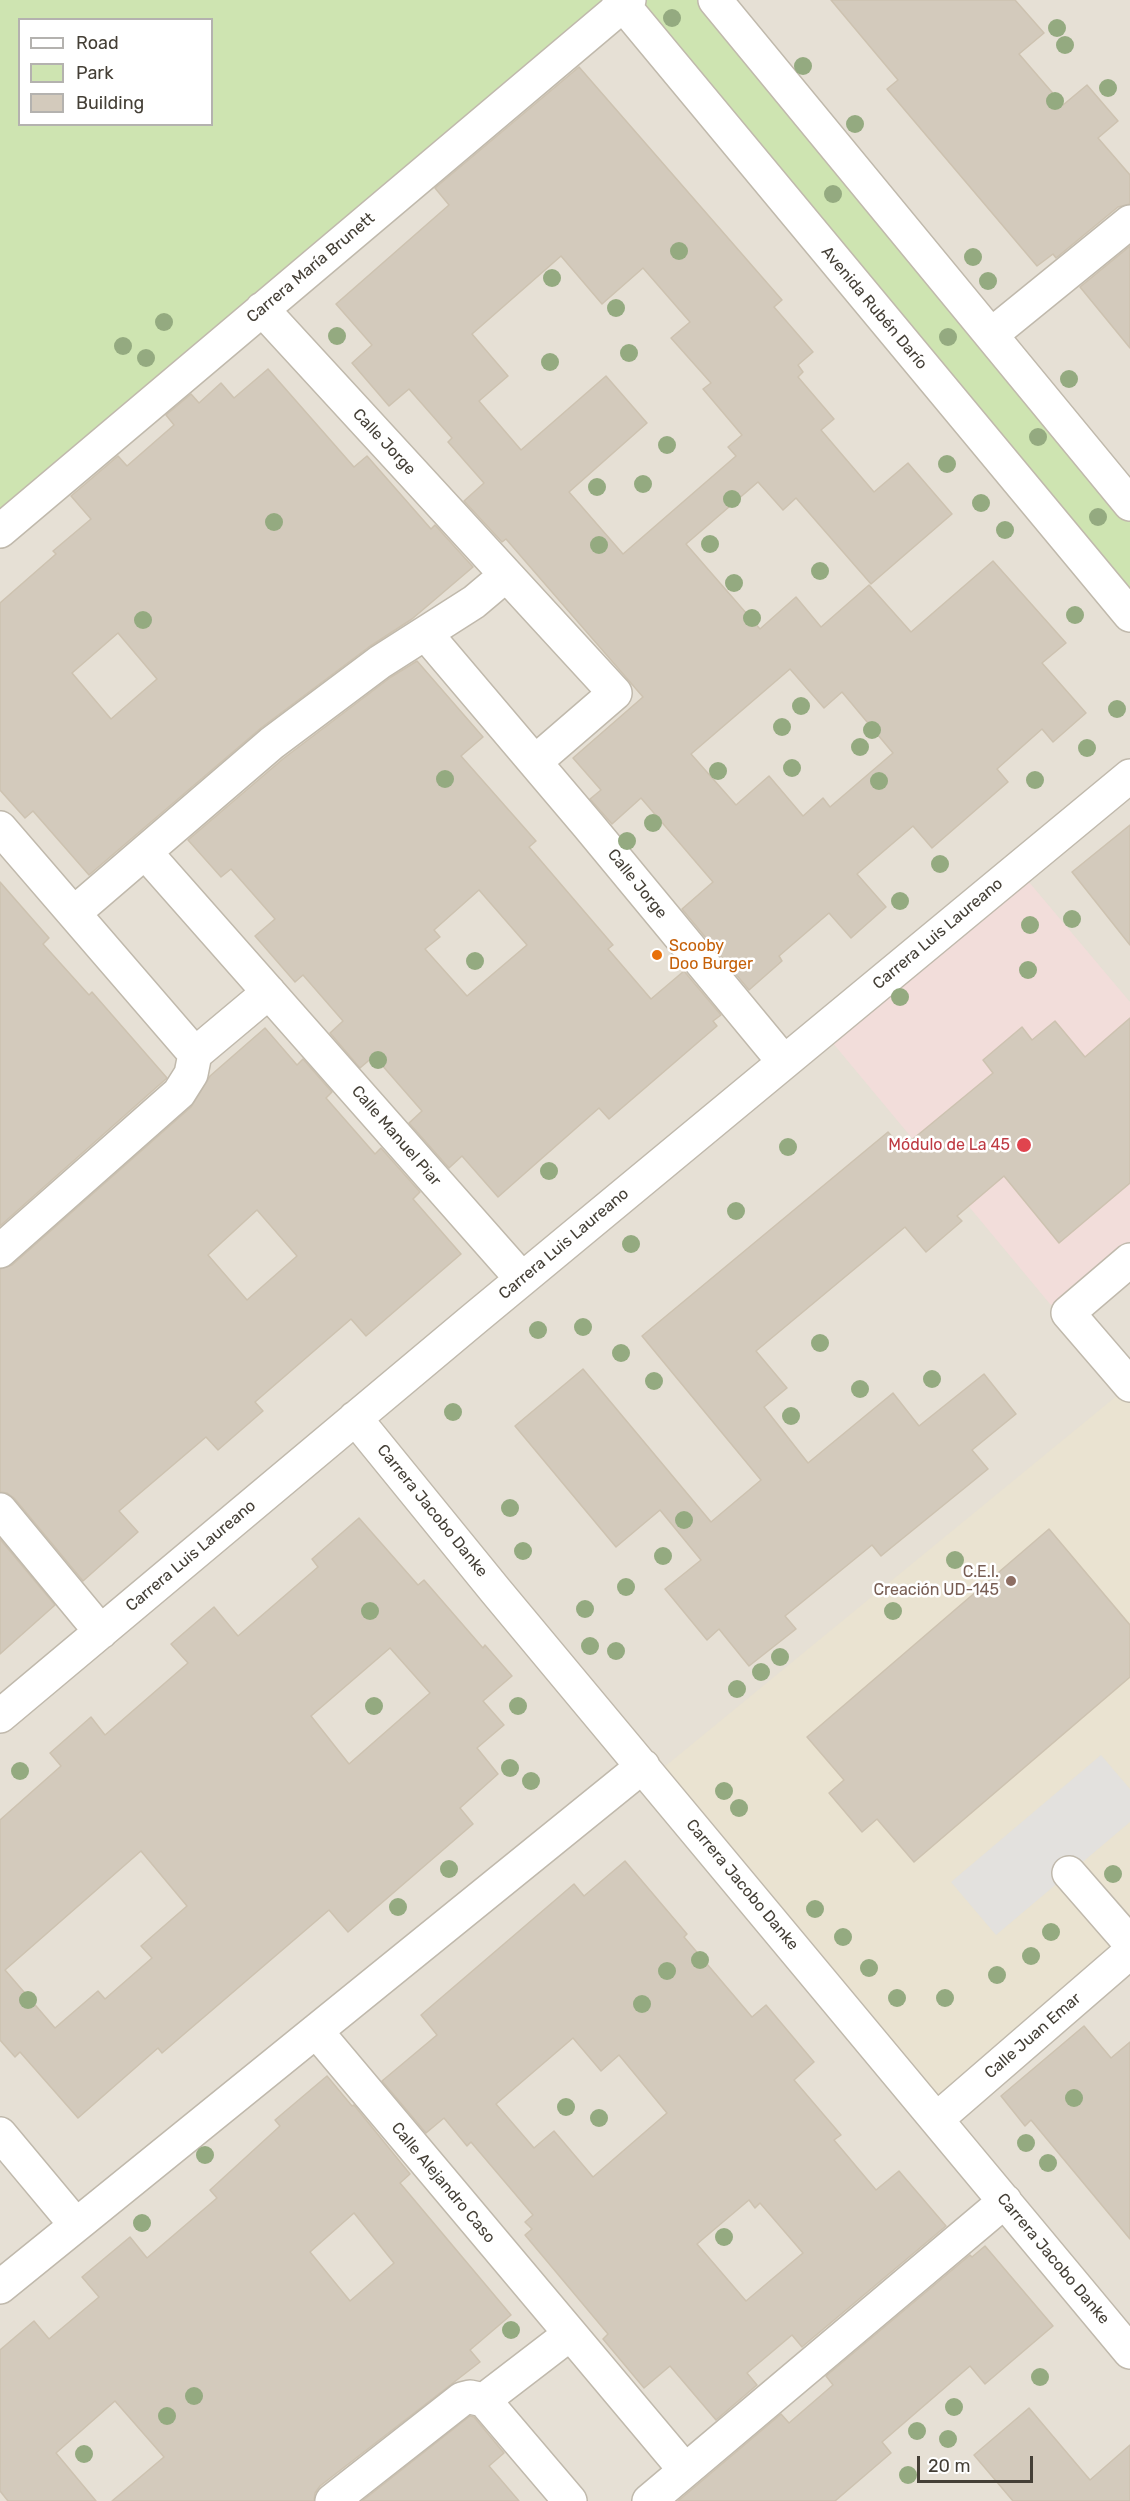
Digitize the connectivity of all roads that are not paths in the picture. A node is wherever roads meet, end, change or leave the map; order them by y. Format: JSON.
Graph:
{"nodes":[{"id":1,"x":715,"y":0,"type":"edge"},
{"id":2,"x":624,"y":2,"type":"edge"},
{"id":3,"x":1130,"y":222,"type":"edge"},
{"id":4,"x":262,"y":309,"type":"junction"},
{"id":5,"x":991,"y":335,"type":"junction"},
{"id":6,"x":1130,"y":504,"type":"edge"},
{"id":7,"x":0,"y":531,"type":"edge"},
{"id":8,"x":506,"y":575,"type":"junction"},
{"id":9,"x":1130,"y":615,"type":"edge"},
{"id":10,"x":426,"y":634,"type":"junction"},
{"id":11,"x":535,"y":762,"type":"junction"},
{"id":12,"x":1130,"y":776,"type":"edge"},
{"id":13,"x":0,"y":828,"type":"edge"},
{"id":14,"x":146,"y":852,"type":"junction"},
{"id":15,"x":74,"y":913,"type":"junction"},
{"id":16,"x":269,"y":992,"type":"junction"},
{"id":17,"x":195,"y":1054,"type":"junction"},
{"id":18,"x":784,"y":1062,"type":"junction"},
{"id":19,"x":0,"y":1251,"type":"edge"},
{"id":20,"x":1130,"y":1260,"type":"edge"},
{"id":21,"x":522,"y":1279,"type":"junction"},
{"id":22,"x":1130,"y":1385,"type":"edge"},
{"id":23,"x":355,"y":1418,"type":"junction"},
{"id":24,"x":0,"y":1509,"type":"edge"},
{"id":25,"x":100,"y":1632,"type":"junction"},
{"id":26,"x":0,"y":1716,"type":"edge"},
{"id":27,"x":643,"y":1766,"type":"junction"},
{"id":28,"x":1069,"y":1873,"type":"dead end"},
{"id":29,"x":1130,"y":1943,"type":"edge"},
{"id":30,"x":1130,"y":1952,"type":"edge"},
{"id":31,"x":316,"y":2031,"type":"junction"},
{"id":32,"x":936,"y":2119,"type":"junction"},
{"id":33,"x":0,"y":2134,"type":"edge"},
{"id":34,"x":1005,"y":2201,"type":"junction"},
{"id":35,"x":76,"y":2225,"type":"junction"},
{"id":36,"x":0,"y":2287,"type":"edge"},
{"id":37,"x":570,"y":2334,"type":"junction"},
{"id":38,"x":1130,"y":2352,"type":"edge"},
{"id":39,"x":484,"y":2400,"type":"junction"},
{"id":40,"x":685,"y":2470,"type":"junction"},
{"id":41,"x":332,"y":2501,"type":"edge"},
{"id":42,"x":570,"y":2501,"type":"edge"},
{"id":43,"x":649,"y":2501,"type":"edge"}],
"edges":[{"from":1,"to":5,"type":"street"},
{"from":2,"to":4,"type":"street","name":"Carrera María Brunett"},
{"from":2,"to":9,"type":"street","name":"Avenida Rubén Darío"},
{"from":3,"to":5,"type":"street"},
{"from":4,"to":7,"type":"street","name":"Carrera María Brunett"},
{"from":4,"to":8,"type":"street","name":"Calle Jorge"},
{"from":5,"to":6,"type":"street"},
{"from":8,"to":10,"type":"street"},
{"from":8,"to":11,"type":"street","name":"Calle Jorge"},
{"from":10,"to":11,"type":"street","name":"Calle Jorge"},
{"from":10,"to":14,"type":"street"},
{"from":11,"to":18,"type":"street","name":"Calle Jorge"},
{"from":12,"to":18,"type":"street","name":"Carrera Luis Laureano"},
{"from":13,"to":15,"type":"street"},
{"from":14,"to":15,"type":"street"},
{"from":14,"to":16,"type":"street","name":"Calle Manuel Piar"},
{"from":15,"to":17,"type":"street"},
{"from":16,"to":17,"type":"street"},
{"from":16,"to":21,"type":"street","name":"Calle Manuel Piar"},
{"from":17,"to":19,"type":"street"},
{"from":18,"to":21,"type":"street","name":"Carrera Luis Laureano"},
{"from":20,"to":22,"type":"street"},
{"from":21,"to":23,"type":"street","name":"Carrera Luis Laureano"},
{"from":23,"to":25,"type":"street","name":"Carrera Luis Laureano"},
{"from":23,"to":27,"type":"street","name":"Carrera Jacobo Danke"},
{"from":24,"to":25,"type":"street"},
{"from":25,"to":26,"type":"street","name":"Carrera Luis Laureano"},
{"from":27,"to":31,"type":"street"},
{"from":27,"to":32,"type":"street","name":"Carrera Jacobo Danke"},
{"from":28,"to":29,"type":"street"},
{"from":30,"to":32,"type":"street","name":"Calle Juan Emar"},
{"from":31,"to":35,"type":"street"},
{"from":31,"to":37,"type":"street","name":"Calle Alejandro Caso"},
{"from":32,"to":34,"type":"street","name":"Carrera Jacobo Danke"},
{"from":33,"to":35,"type":"street"},
{"from":34,"to":38,"type":"street","name":"Carrera Jacobo Danke"},
{"from":34,"to":40,"type":"street"},
{"from":35,"to":36,"type":"street"},
{"from":37,"to":39,"type":"street"},
{"from":37,"to":40,"type":"street","name":"Calle Alejandro Caso"},
{"from":39,"to":41,"type":"street"},
{"from":39,"to":42,"type":"street"},
{"from":40,"to":43,"type":"street"}]}
